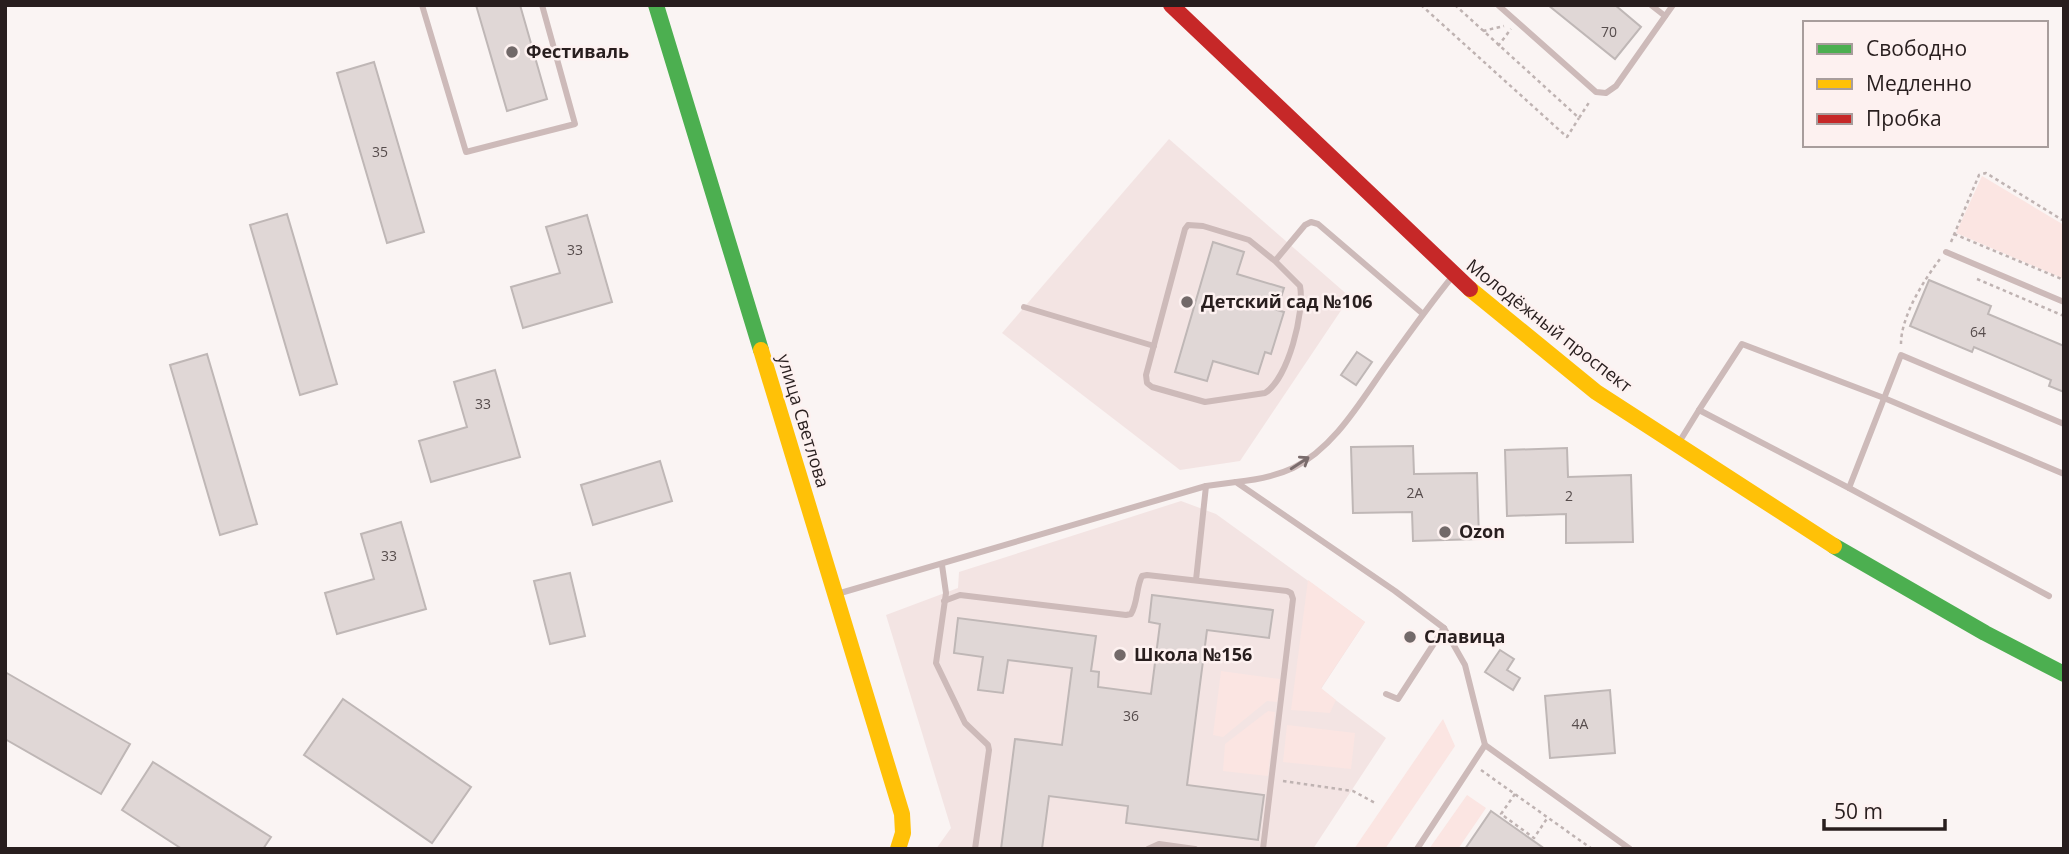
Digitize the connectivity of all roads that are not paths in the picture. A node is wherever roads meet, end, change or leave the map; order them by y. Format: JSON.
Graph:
{"nodes":[{"id":1,"x":422,"y":5,"type":"edge"},
{"id":2,"x":542,"y":5,"type":"edge"},
{"id":3,"x":656,"y":5,"type":"edge"},
{"id":4,"x":1171,"y":5,"type":"edge"},
{"id":5,"x":1498,"y":5,"type":"edge"},
{"id":6,"x":1651,"y":5,"type":"edge"},
{"id":7,"x":1672,"y":5,"type":"edge"},
{"id":8,"x":1665,"y":16,"type":"junction"},
{"id":9,"x":1946,"y":253,"type":"road end"},
{"id":10,"x":1275,"y":261,"type":"junction"},
{"id":11,"x":1453,"y":275,"type":"junction"},
{"id":12,"x":2064,"y":302,"type":"edge"},
{"id":13,"x":1024,"y":307,"type":"dead end"},
{"id":14,"x":1423,"y":314,"type":"junction"},
{"id":15,"x":1154,"y":346,"type":"junction"},
{"id":16,"x":1884,"y":398,"type":"junction"},
{"id":17,"x":1699,"y":410,"type":"junction"},
{"id":18,"x":2064,"y":424,"type":"edge"},
{"id":19,"x":1677,"y":445,"type":"junction"},
{"id":20,"x":2064,"y":474,"type":"edge"},
{"id":21,"x":1236,"y":482,"type":"junction"},
{"id":22,"x":1206,"y":486,"type":"junction"},
{"id":23,"x":1849,"y":488,"type":"junction"},
{"id":24,"x":942,"y":565,"type":"junction"},
{"id":25,"x":1196,"y":580,"type":"junction"},
{"id":26,"x":836,"y":594,"type":"junction"},
{"id":27,"x":2049,"y":596,"type":"dead end"},
{"id":28,"x":944,"y":601,"type":"junction"},
{"id":29,"x":1444,"y":628,"type":"junction"},
{"id":30,"x":2064,"y":674,"type":"edge"},
{"id":31,"x":1386,"y":694,"type":"dead end"},
{"id":32,"x":1485,"y":745,"type":"junction"},
{"id":33,"x":898,"y":849,"type":"edge"},
{"id":34,"x":975,"y":849,"type":"edge"},
{"id":35,"x":1148,"y":849,"type":"edge"},
{"id":36,"x":1195,"y":849,"type":"edge"},
{"id":37,"x":1263,"y":849,"type":"edge"},
{"id":38,"x":1417,"y":849,"type":"edge"},
{"id":39,"x":1630,"y":849,"type":"edge"}],
"edges":[{"from":1,"to":2,"type":"lane"},
{"from":3,"to":26,"type":"street","name":"улица Светлова"},
{"from":4,"to":11,"type":"street","name":"Молодёжный проспект"},
{"from":5,"to":8,"type":"lane"},
{"from":6,"to":8,"type":"lane"},
{"from":7,"to":8,"type":"lane"},
{"from":9,"to":12,"type":"lane"},
{"from":10,"to":14,"type":"lane"},
{"from":10,"to":15,"type":"lane"},
{"from":10,"to":15,"type":"lane"},
{"from":11,"to":14,"type":"lane"},
{"from":11,"to":19,"type":"street","name":"Молодёжный проспект"},
{"from":13,"to":15,"type":"lane"},
{"from":21,"to":14,"type":"lane","one_way":true},
{"from":16,"to":17,"type":"lane"},
{"from":16,"to":18,"type":"lane"},
{"from":16,"to":20,"type":"lane"},
{"from":16,"to":23,"type":"lane"},
{"from":17,"to":19,"type":"lane"},
{"from":17,"to":23,"type":"lane"},
{"from":19,"to":30,"type":"street","name":"Молодёжный проспект"},
{"from":21,"to":22,"type":"lane"},
{"from":21,"to":29,"type":"lane"},
{"from":22,"to":24,"type":"lane"},
{"from":22,"to":25,"type":"lane"},
{"from":23,"to":27,"type":"lane"},
{"from":24,"to":26,"type":"lane"},
{"from":24,"to":28,"type":"lane"},
{"from":25,"to":28,"type":"lane"},
{"from":25,"to":37,"type":"lane"},
{"from":26,"to":33,"type":"street","name":"улица Светлова"},
{"from":28,"to":34,"type":"lane"},
{"from":29,"to":31,"type":"lane"},
{"from":29,"to":32,"type":"lane"},
{"from":32,"to":38,"type":"lane"},
{"from":32,"to":39,"type":"lane"},
{"from":35,"to":36,"type":"lane"}]}
